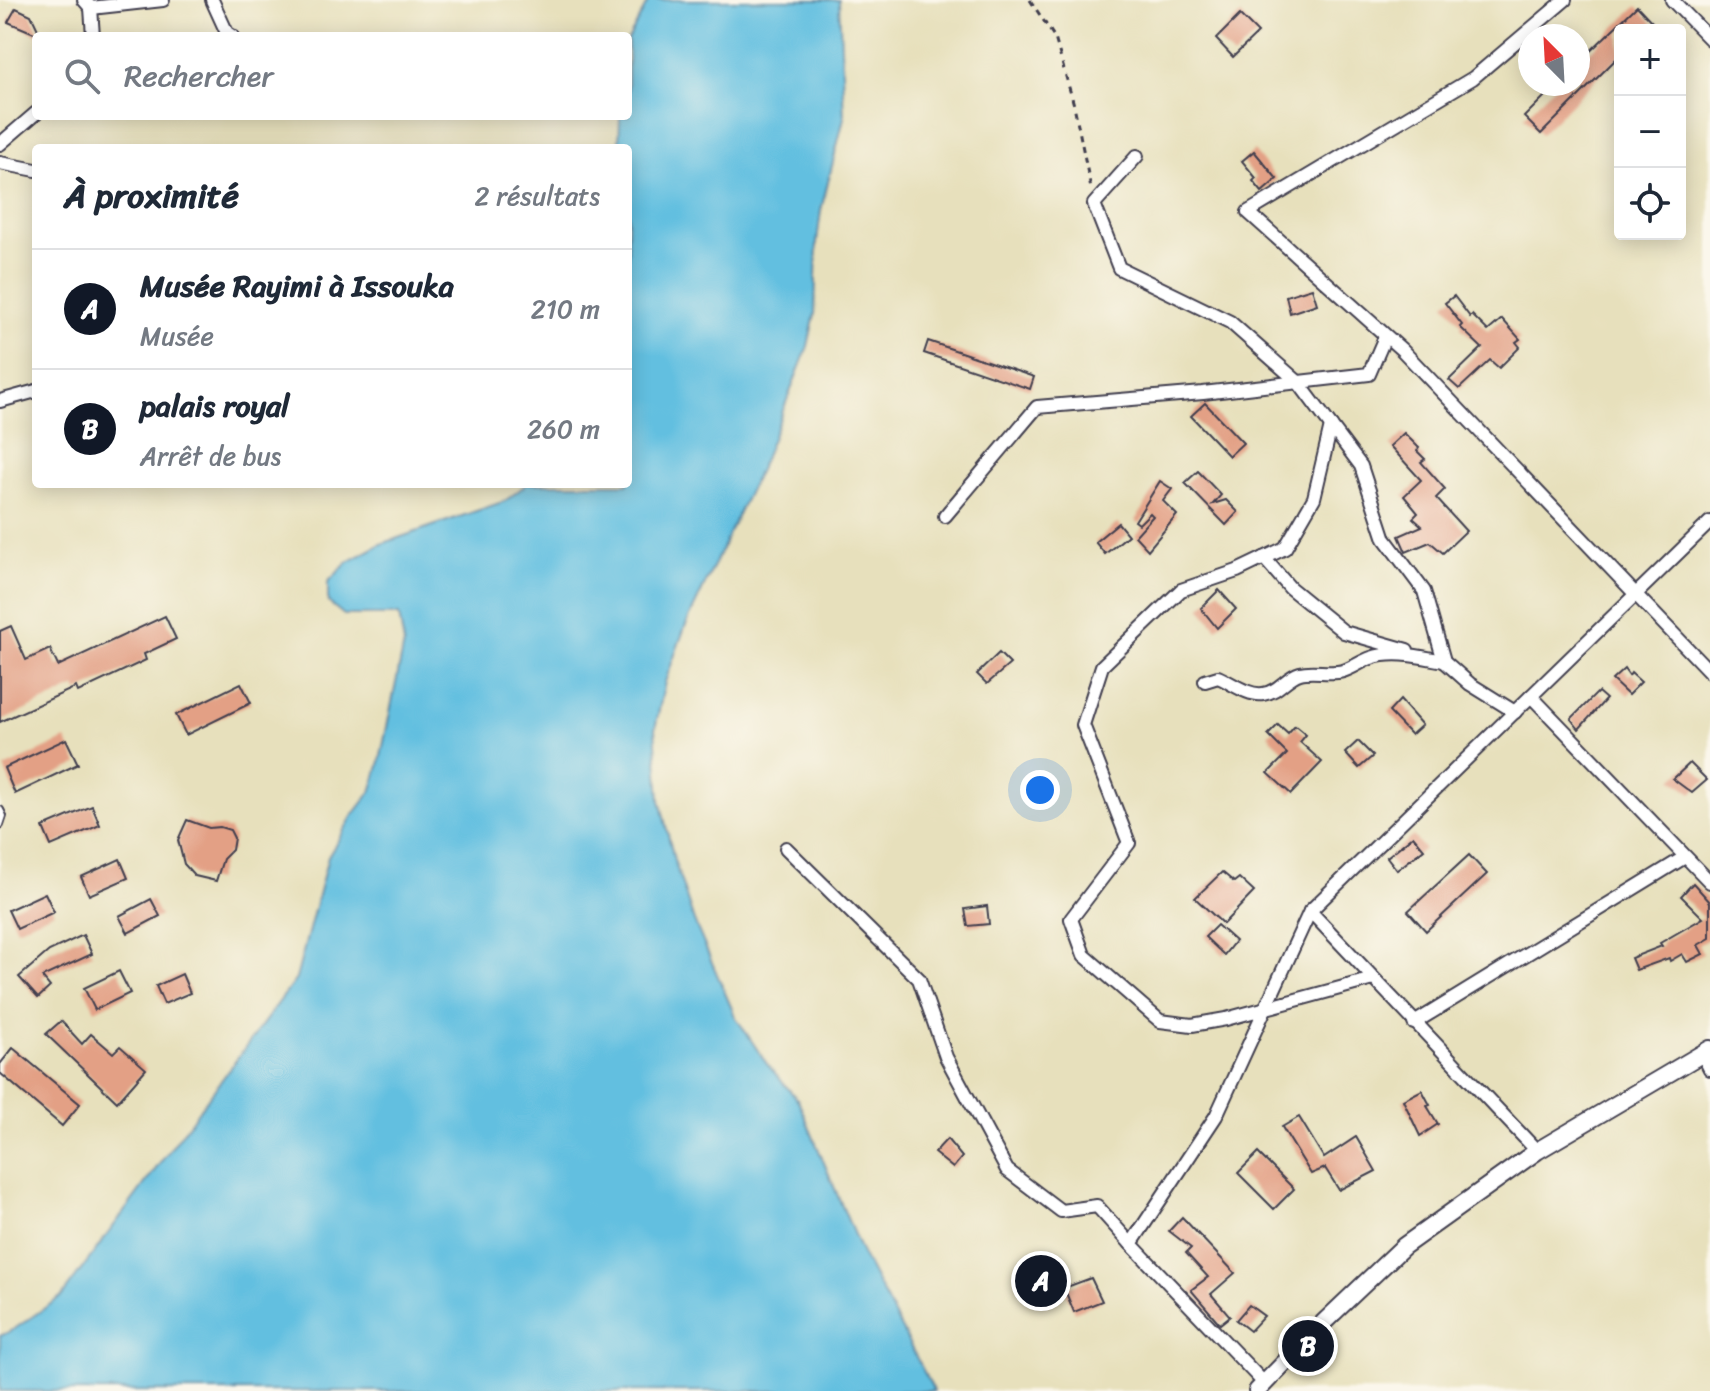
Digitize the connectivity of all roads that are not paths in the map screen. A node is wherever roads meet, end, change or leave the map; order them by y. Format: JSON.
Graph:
{"nodes":[{"id":1,"x":163,"y":0,"type":"edge"},
{"id":2,"x":212,"y":0,"type":"edge"},
{"id":3,"x":1565,"y":0,"type":"edge"},
{"id":4,"x":1672,"y":0,"type":"edge"},
{"id":5,"x":87,"y":4,"type":"edge"},
{"id":6,"x":92,"y":32,"type":"edge"},
{"id":7,"x":227,"y":32,"type":"edge"},
{"id":8,"x":1710,"y":39,"type":"edge"},
{"id":9,"x":32,"y":116,"type":"edge"},
{"id":10,"x":0,"y":144,"type":"edge"},
{"id":11,"x":1137,"y":156,"type":"dead end"},
{"id":12,"x":0,"y":163,"type":"edge"},
{"id":13,"x":32,"y":170,"type":"edge"},
{"id":14,"x":1385,"y":337,"type":"junction"},
{"id":15,"x":1298,"y":382,"type":"junction"},
{"id":16,"x":32,"y":392,"type":"edge"},
{"id":17,"x":0,"y":401,"type":"edge"},
{"id":18,"x":1331,"y":426,"type":"junction"},
{"id":19,"x":945,"y":516,"type":"dead end"},
{"id":20,"x":1710,"y":522,"type":"edge"},
{"id":21,"x":1264,"y":558,"type":"junction"},
{"id":22,"x":1636,"y":594,"type":"junction"},
{"id":23,"x":1444,"y":661,"type":"junction"},
{"id":24,"x":1710,"y":672,"type":"edge"},
{"id":25,"x":1205,"y":681,"type":"dead end"},
{"id":26,"x":1531,"y":696,"type":"junction"},
{"id":27,"x":1515,"y":712,"type":"junction"},
{"id":28,"x":0,"y":810,"type":"edge"},
{"id":29,"x":0,"y":825,"type":"edge"},
{"id":30,"x":786,"y":848,"type":"dead end"},
{"id":31,"x":1685,"y":857,"type":"junction"},
{"id":32,"x":1710,"y":882,"type":"edge"},
{"id":33,"x":1310,"y":911,"type":"junction"},
{"id":34,"x":1373,"y":979,"type":"junction"},
{"id":35,"x":1268,"y":1008,"type":"junction"},
{"id":36,"x":1414,"y":1023,"type":"junction"},
{"id":37,"x":1706,"y":1051,"type":"edge"},
{"id":38,"x":1710,"y":1069,"type":"edge"},
{"id":39,"x":1537,"y":1151,"type":"junction"},
{"id":40,"x":1131,"y":1244,"type":"junction"},
{"id":41,"x":1261,"y":1387,"type":"edge"}],
"edges":[{"from":1,"to":5,"type":"street"},
{"from":2,"to":7,"type":"street"},
{"from":3,"to":14,"type":"street"},
{"from":4,"to":8,"type":"street"},
{"from":5,"to":6,"type":"street"},
{"from":9,"to":10,"type":"street"},
{"from":11,"to":15,"type":"street"},
{"from":12,"to":13,"type":"street"},
{"from":14,"to":15,"type":"street"},
{"from":14,"to":22,"type":"street"},
{"from":15,"to":18,"type":"street"},
{"from":15,"to":19,"type":"street"},
{"from":16,"to":17,"type":"street"},
{"from":18,"to":21,"type":"street"},
{"from":18,"to":23,"type":"street"},
{"from":20,"to":22,"type":"street"},
{"from":21,"to":23,"type":"street"},
{"from":21,"to":35,"type":"street"},
{"from":22,"to":24,"type":"street"},
{"from":22,"to":26,"type":"street"},
{"from":23,"to":25,"type":"street"},
{"from":23,"to":27,"type":"street"},
{"from":26,"to":27,"type":"street"},
{"from":26,"to":31,"type":"street"},
{"from":27,"to":33,"type":"street"},
{"from":28,"to":29,"type":"lane"},
{"from":30,"to":40,"type":"street"},
{"from":31,"to":32,"type":"street"},
{"from":31,"to":36,"type":"street"},
{"from":33,"to":34,"type":"street"},
{"from":33,"to":35,"type":"street"},
{"from":34,"to":35,"type":"street"},
{"from":34,"to":36,"type":"street"},
{"from":35,"to":40,"type":"street"},
{"from":36,"to":39,"type":"street"},
{"from":37,"to":38,"type":"street"},
{"from":37,"to":39,"type":"street"},
{"from":39,"to":41,"type":"street"},
{"from":40,"to":41,"type":"street"}]}
